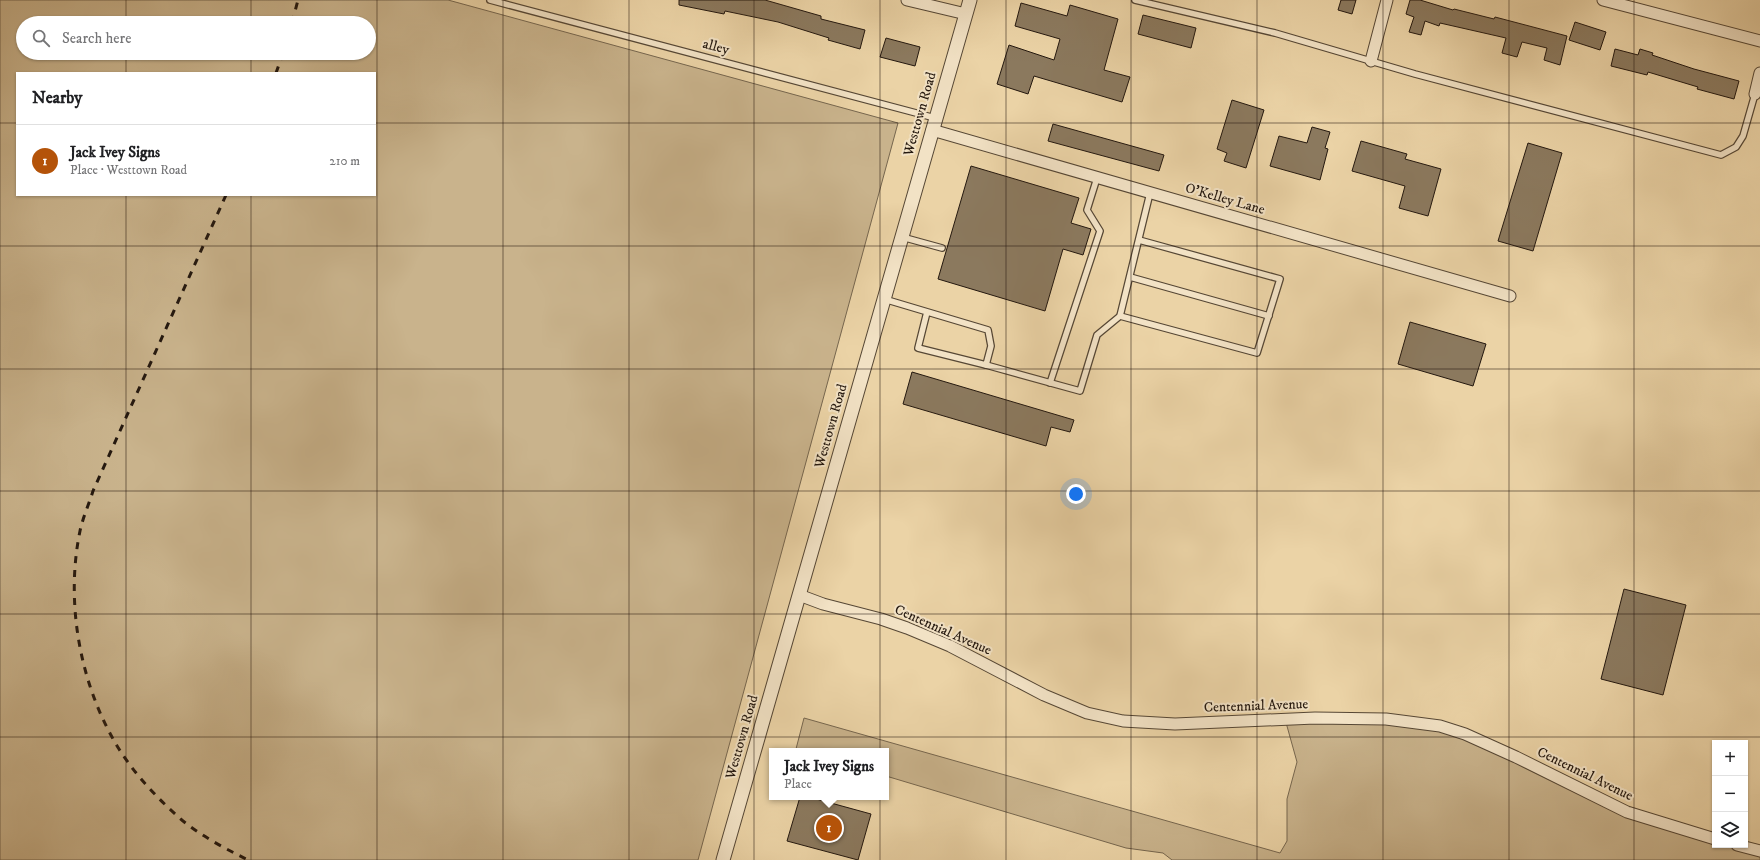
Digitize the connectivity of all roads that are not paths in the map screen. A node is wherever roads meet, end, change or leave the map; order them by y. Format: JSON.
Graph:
{"nodes":[{"id":1,"x":490,"y":0,"type":"edge"},
{"id":2,"x":907,"y":0,"type":"edge"},
{"id":3,"x":970,"y":0,"type":"edge"},
{"id":4,"x":1135,"y":0,"type":"edge"},
{"id":5,"x":1387,"y":0,"type":"edge"},
{"id":6,"x":1603,"y":0,"type":"edge"},
{"id":7,"x":966,"y":14,"type":"junction"},
{"id":8,"x":1760,"y":41,"type":"edge"},
{"id":9,"x":1371,"y":61,"type":"junction"},
{"id":10,"x":1760,"y":73,"type":"edge"},
{"id":11,"x":1755,"y":94,"type":"joint"},
{"id":12,"x":934,"y":124,"type":"junction"},
{"id":13,"x":1097,"y":178,"type":"junction"},
{"id":14,"x":1150,"y":193,"type":"junction"},
{"id":15,"x":902,"y":237,"type":"junction"},
{"id":16,"x":1139,"y":240,"type":"junction"},
{"id":17,"x":942,"y":248,"type":"dead end"},
{"id":18,"x":1130,"y":277,"type":"junction"},
{"id":19,"x":1510,"y":296,"type":"dead end"},
{"id":20,"x":884,"y":299,"type":"junction"},
{"id":21,"x":927,"y":312,"type":"junction"},
{"id":22,"x":1120,"y":316,"type":"junction"},
{"id":23,"x":1269,"y":316,"type":"junction"},
{"id":24,"x":986,"y":365,"type":"junction"},
{"id":25,"x":1050,"y":383,"type":"junction"},
{"id":26,"x":799,"y":595,"type":"junction"},
{"id":27,"x":1712,"y":838,"type":"edge"},
{"id":28,"x":1748,"y":848,"type":"edge"},
{"id":29,"x":1760,"y":851,"type":"edge"},
{"id":30,"x":723,"y":860,"type":"edge"}],
"edges":[{"from":1,"to":12,"type":"lane","name":"alley"},
{"from":2,"to":7,"type":"street"},
{"from":3,"to":7,"type":"street","name":"Westtown Road"},
{"from":4,"to":9,"type":"lane"},
{"from":5,"to":9,"type":"street"},
{"from":6,"to":8,"type":"street"},
{"from":7,"to":12,"type":"street","name":"Westtown Road"},
{"from":9,"to":11,"type":"lane"},
{"from":10,"to":11,"type":"street"},
{"from":12,"to":13,"type":"street","name":"O'Kelley Lane"},
{"from":12,"to":15,"type":"street","name":"Westtown Road"},
{"from":13,"to":14,"type":"street","name":"O'Kelley Lane"},
{"from":13,"to":25,"type":"lane"},
{"from":14,"to":16,"type":"lane"},
{"from":14,"to":19,"type":"street","name":"O'Kelley Lane"},
{"from":15,"to":17,"type":"lane"},
{"from":15,"to":20,"type":"street","name":"Westtown Road"},
{"from":16,"to":18,"type":"lane"},
{"from":16,"to":23,"type":"lane"},
{"from":18,"to":22,"type":"lane"},
{"from":18,"to":23,"type":"lane"},
{"from":20,"to":21,"type":"lane"},
{"from":20,"to":26,"type":"street","name":"Westtown Road"},
{"from":21,"to":24,"type":"lane"},
{"from":21,"to":24,"type":"lane"},
{"from":22,"to":23,"type":"lane"},
{"from":22,"to":25,"type":"lane"},
{"from":24,"to":25,"type":"lane"},
{"from":26,"to":27,"type":"street","name":"Centennial Avenue"},
{"from":26,"to":30,"type":"street","name":"Westtown Road"},
{"from":28,"to":29,"type":"street"}]}
